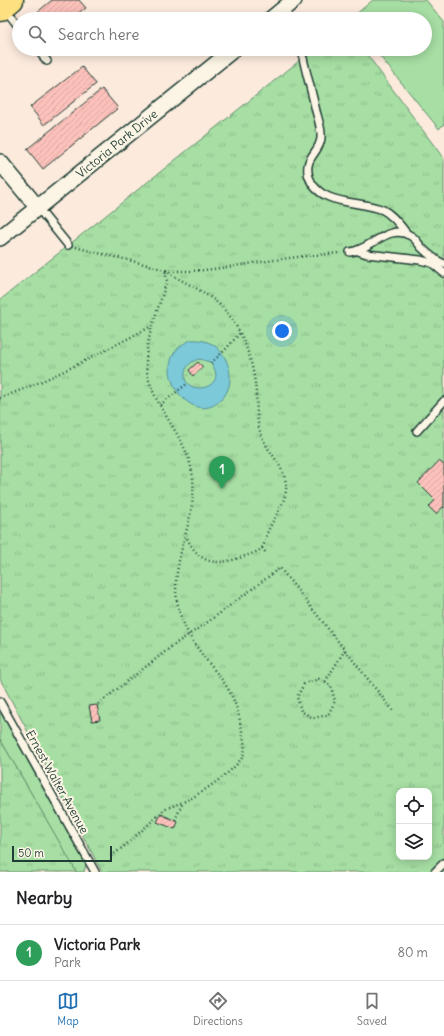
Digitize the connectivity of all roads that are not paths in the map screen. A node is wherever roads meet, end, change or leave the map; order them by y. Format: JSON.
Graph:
{"nodes":[{"id":1,"x":294,"y":0,"type":"edge"},
{"id":2,"x":5,"y":6,"type":"edge"},
{"id":3,"x":279,"y":12,"type":"edge"},
{"id":4,"x":12,"y":16,"type":"edge"},
{"id":5,"x":43,"y":56,"type":"edge"},
{"id":6,"x":225,"y":56,"type":"edge"},
{"id":7,"x":303,"y":58,"type":"dead end"},
{"id":8,"x":47,"y":61,"type":"dead end"},
{"id":9,"x":0,"y":162,"type":"edge"},
{"id":10,"x":38,"y":208,"type":"junction"},
{"id":11,"x":407,"y":234,"type":"junction"},
{"id":12,"x":0,"y":238,"type":"edge"},
{"id":13,"x":68,"y":245,"type":"road end"},
{"id":14,"x":358,"y":251,"type":"junction"},
{"id":15,"x":350,"y":252,"type":"road end"},
{"id":16,"x":444,"y":264,"type":"edge"},
{"id":17,"x":444,"y":273,"type":"edge"},
{"id":18,"x":444,"y":401,"type":"edge"},
{"id":19,"x":417,"y":430,"type":"dead end"},
{"id":20,"x":0,"y":702,"type":"edge"},
{"id":21,"x":444,"y":863,"type":"edge"},
{"id":22,"x":95,"y":872,"type":"edge"},
{"id":23,"x":435,"y":872,"type":"edge"}],
"edges":[{"from":1,"to":3,"type":"street"},
{"from":2,"to":4,"type":"lane"},
{"from":5,"to":8,"type":"lane"},
{"from":6,"to":10,"type":"street","name":"Victoria Park Drive"},
{"from":7,"to":11,"type":"lane"},
{"from":9,"to":10,"type":"street"},
{"from":10,"to":12,"type":"street","name":"Victoria Park Drive"},
{"from":10,"to":13,"type":"lane"},
{"from":11,"to":14,"type":"lane"},
{"from":11,"to":16,"type":"lane"},
{"from":14,"to":15,"type":"lane"},
{"from":14,"to":17,"type":"lane"},
{"from":18,"to":19,"type":"lane"},
{"from":20,"to":22,"type":"lane","name":"Ernest Walter Avenue"},
{"from":21,"to":23,"type":"lane"}]}
